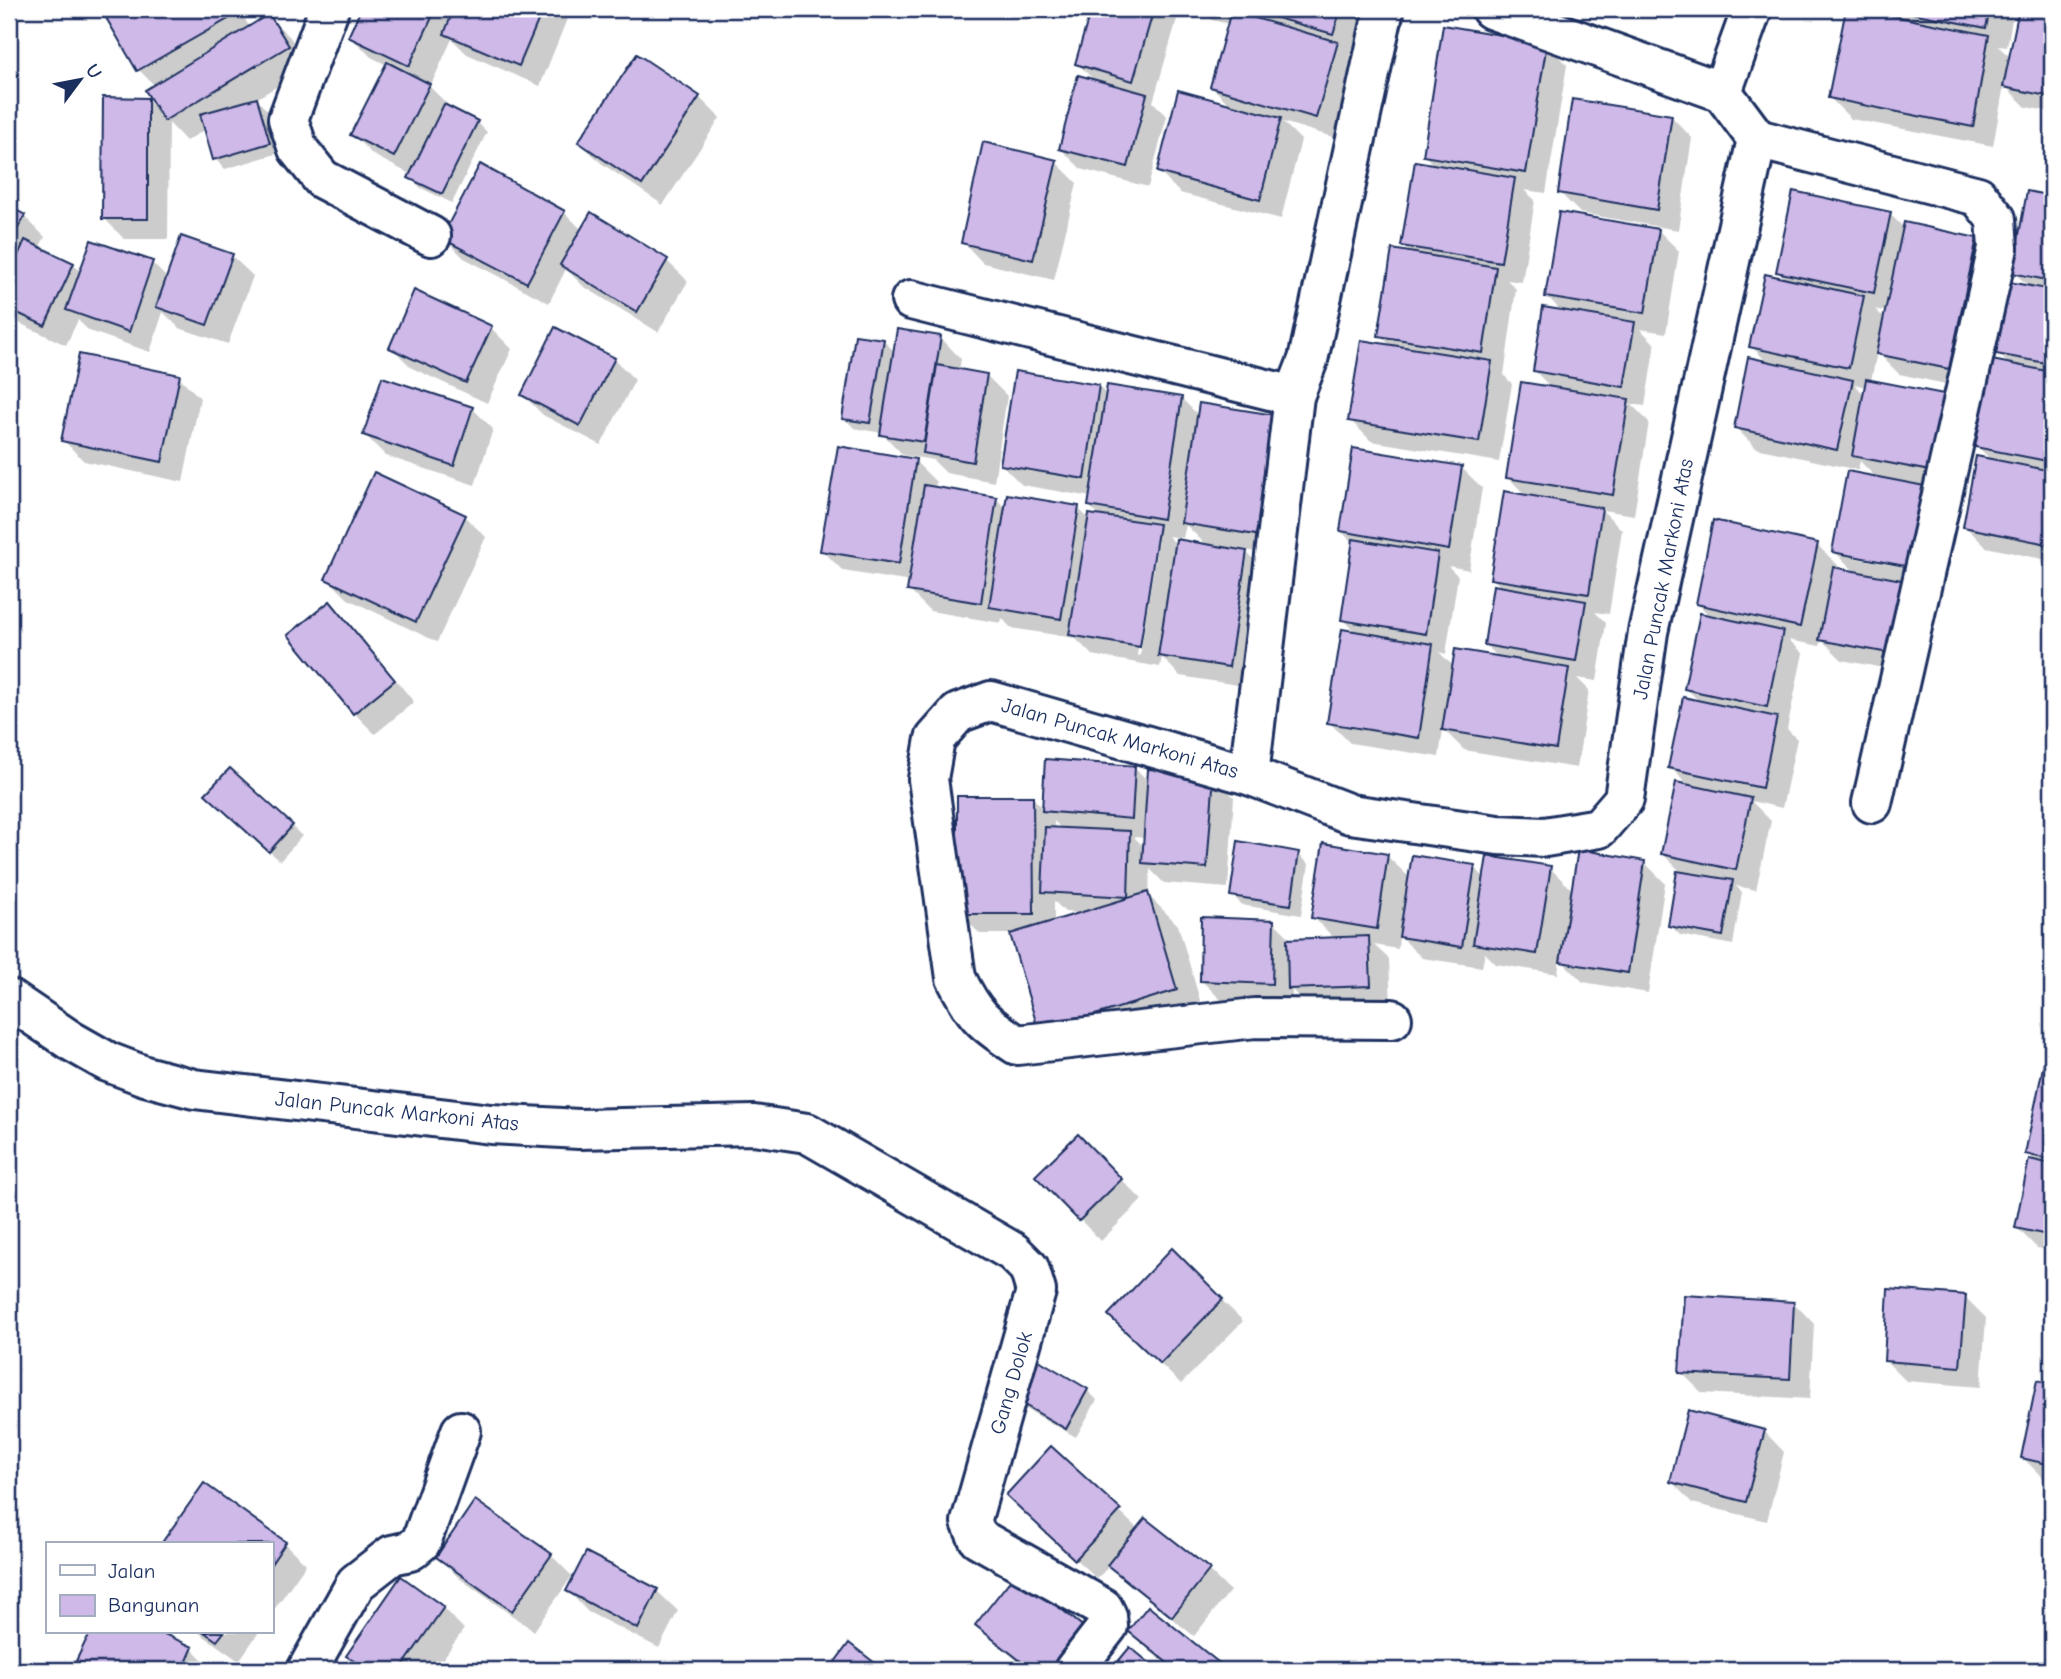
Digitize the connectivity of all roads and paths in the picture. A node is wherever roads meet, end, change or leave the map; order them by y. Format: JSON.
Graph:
{"nodes":[{"id":1,"x":329,"y":9,"type":"edge"},
{"id":2,"x":1384,"y":9,"type":"edge"},
{"id":3,"x":1491,"y":9,"type":"edge"},
{"id":4,"x":1752,"y":9,"type":"edge"},
{"id":5,"x":1722,"y":92,"type":"junction"},
{"id":6,"x":1757,"y":139,"type":"junction"},
{"id":7,"x":431,"y":236,"type":"dead end"},
{"id":8,"x":911,"y":300,"type":"dead end"},
{"id":9,"x":1294,"y":396,"type":"junction"},
{"id":10,"x":1248,"y":775,"type":"junction"},
{"id":11,"x":1872,"y":803,"type":"dead end"},
{"id":12,"x":9,"y":999,"type":"edge"},
{"id":13,"x":1392,"y":1019,"type":"dead end"},
{"id":14,"x":807,"y":1133,"type":"joint"},
{"id":15,"x":461,"y":1431,"type":"dead end"},
{"id":16,"x":307,"y":1670,"type":"edge"},
{"id":17,"x":1074,"y":1670,"type":"edge"}],
"edges":[{"from":1,"to":7,"type":"street"},
{"from":2,"to":9,"type":"street"},
{"from":3,"to":5,"type":"street"},
{"from":4,"to":5,"type":"street"},
{"from":5,"to":6,"type":"street"},
{"from":6,"to":10,"type":"street","name":"Jalan Puncak Markoni Atas"},
{"from":6,"to":11,"type":"street"},
{"from":8,"to":9,"type":"street"},
{"from":9,"to":10,"type":"street"},
{"from":10,"to":13,"type":"street","name":"Jalan Puncak Markoni Atas"},
{"from":12,"to":14,"type":"street","name":"Jalan Puncak Markoni Atas"},
{"from":14,"to":17,"type":"street","name":"Gang Dolok"},
{"from":15,"to":16,"type":"street"}]}
